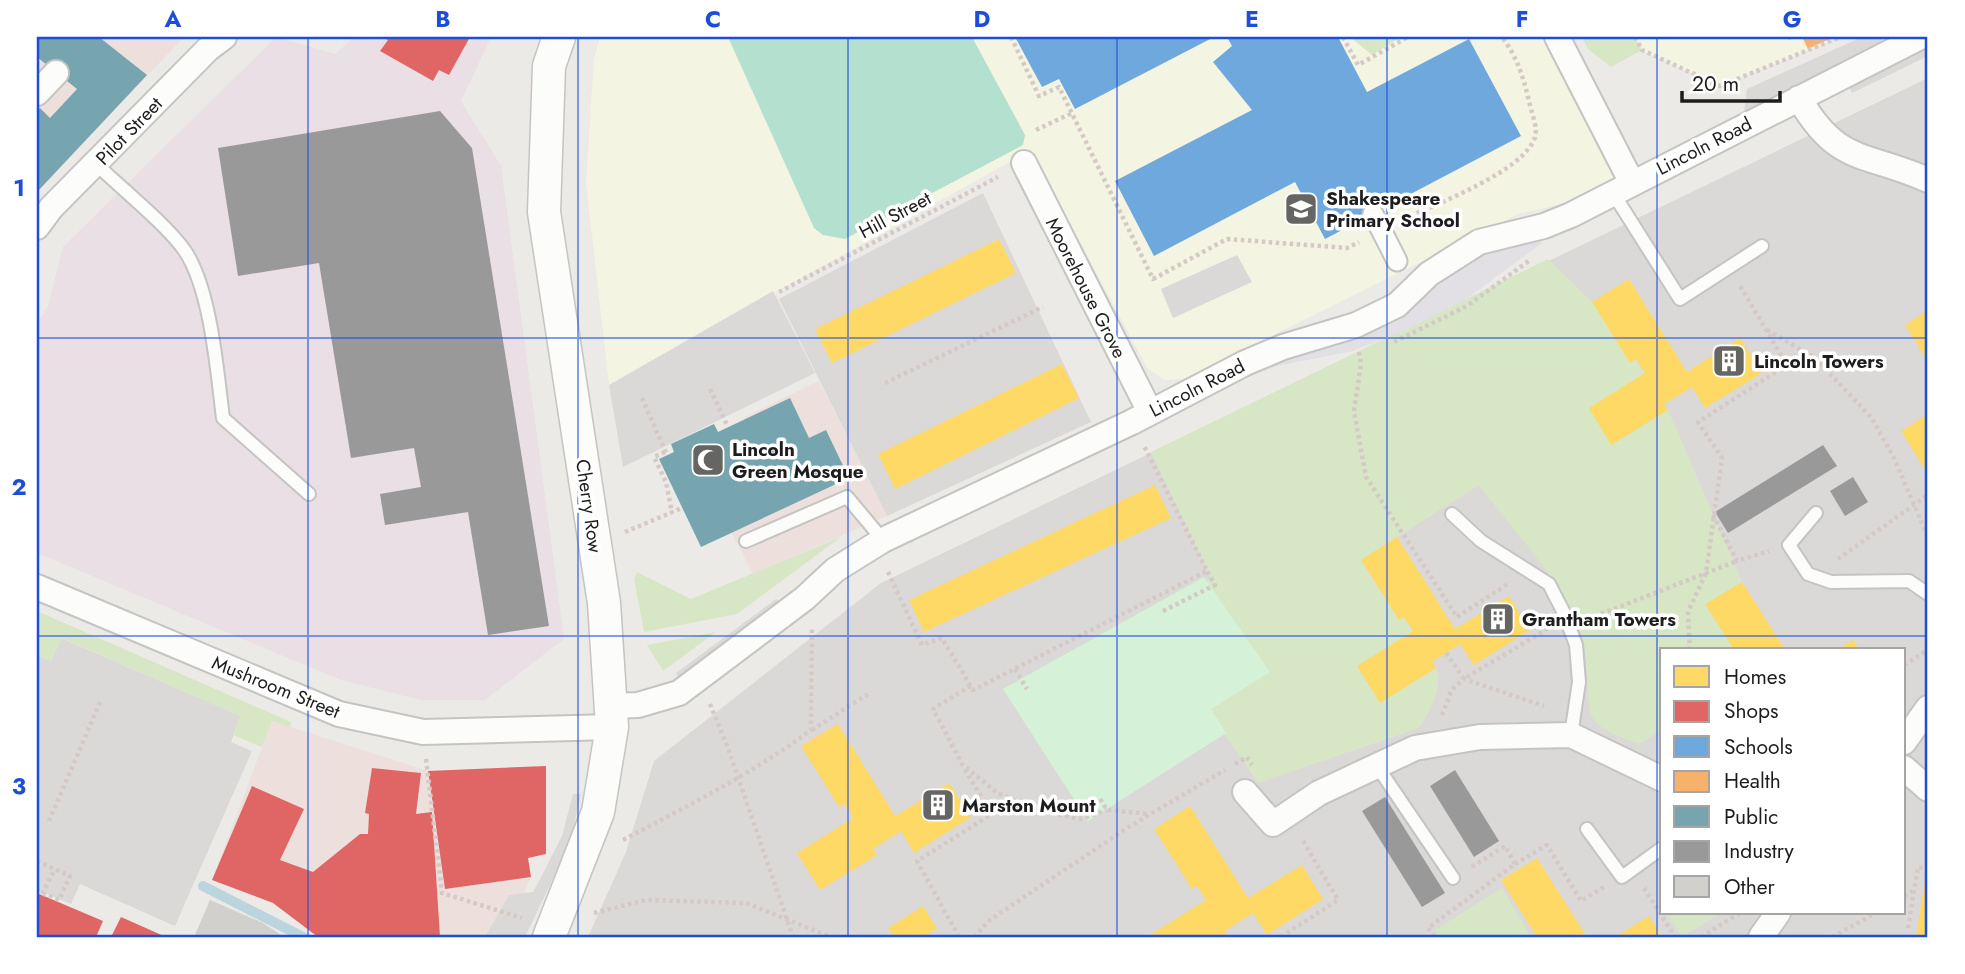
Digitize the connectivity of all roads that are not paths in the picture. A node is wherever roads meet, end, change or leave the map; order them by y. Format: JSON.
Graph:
{"nodes":[{"id":1,"x":224,"y":37,"type":"edge"},
{"id":2,"x":559,"y":37,"type":"edge"},
{"id":3,"x":1557,"y":37,"type":"edge"},
{"id":4,"x":1920,"y":37,"type":"edge"},
{"id":5,"x":56,"y":73,"type":"dead end"},
{"id":6,"x":37,"y":93,"type":"edge"},
{"id":7,"x":1799,"y":98,"type":"junction"},
{"id":8,"x":1024,"y":163,"type":"road end"},
{"id":9,"x":96,"y":164,"type":"junction"},
{"id":10,"x":1928,"y":180,"type":"edge"},
{"id":11,"x":1622,"y":188,"type":"junction"},
{"id":12,"x":1377,"y":222,"type":"road end"},
{"id":13,"x":37,"y":227,"type":"edge"},
{"id":14,"x":1762,"y":246,"type":"dead end"},
{"id":15,"x":1397,"y":261,"type":"dead end"},
{"id":16,"x":1150,"y":412,"type":"junction"},
{"id":17,"x":309,"y":494,"type":"dead end"},
{"id":18,"x":1816,"y":513,"type":"dead end"},
{"id":19,"x":1452,"y":514,"type":"dead end"},
{"id":20,"x":883,"y":540,"type":"junction"},
{"id":21,"x":746,"y":541,"type":"dead end"},
{"id":22,"x":37,"y":587,"type":"edge"},
{"id":23,"x":1928,"y":594,"type":"edge"},
{"id":24,"x":1928,"y":708,"type":"edge"},
{"id":25,"x":612,"y":716,"type":"junction"},
{"id":26,"x":1572,"y":727,"type":"junction"},
{"id":27,"x":1906,"y":739,"type":"edge"},
{"id":28,"x":1377,"y":766,"type":"junction"},
{"id":29,"x":1906,"y":770,"type":"edge"},
{"id":30,"x":1660,"y":778,"type":"edge"},
{"id":31,"x":1928,"y":789,"type":"edge"},
{"id":32,"x":1245,"y":792,"type":"dead end"},
{"id":33,"x":1587,"y":828,"type":"dead end"},
{"id":34,"x":1660,"y":849,"type":"edge"},
{"id":35,"x":1453,"y":878,"type":"dead end"},
{"id":36,"x":1777,"y":914,"type":"edge"},
{"id":37,"x":551,"y":933,"type":"edge"},
{"id":38,"x":1761,"y":937,"type":"edge"}],
"edges":[{"from":1,"to":9,"type":"street","name":"Pilot Street"},
{"from":2,"to":25,"type":"street","name":"Cherry Row"},
{"from":3,"to":11,"type":"street"},
{"from":4,"to":7,"type":"street","name":"Lincoln Road"},
{"from":5,"to":6,"type":"street"},
{"from":7,"to":10,"type":"street"},
{"from":7,"to":11,"type":"street","name":"Lincoln Road"},
{"from":8,"to":16,"type":"street","name":"Moorehouse Grove"},
{"from":9,"to":13,"type":"street","name":"Pilot Street"},
{"from":9,"to":17,"type":"lane"},
{"from":11,"to":14,"type":"lane"},
{"from":11,"to":16,"type":"street","name":"Lincoln Road"},
{"from":12,"to":15,"type":"street"},
{"from":16,"to":20,"type":"street","name":"Lincoln Road"},
{"from":18,"to":23,"type":"lane"},
{"from":19,"to":26,"type":"lane"},
{"from":20,"to":21,"type":"lane"},
{"from":20,"to":25,"type":"street","name":"Lincoln Road"},
{"from":22,"to":25,"type":"street","name":"Mushroom Street"},
{"from":24,"to":27,"type":"street"},
{"from":25,"to":37,"type":"street","name":"Cherry Row"},
{"from":26,"to":28,"type":"street"},
{"from":26,"to":30,"type":"street"},
{"from":28,"to":32,"type":"street"},
{"from":28,"to":35,"type":"lane"},
{"from":29,"to":31,"type":"street"},
{"from":33,"to":34,"type":"lane"},
{"from":36,"to":38,"type":"street"}]}
